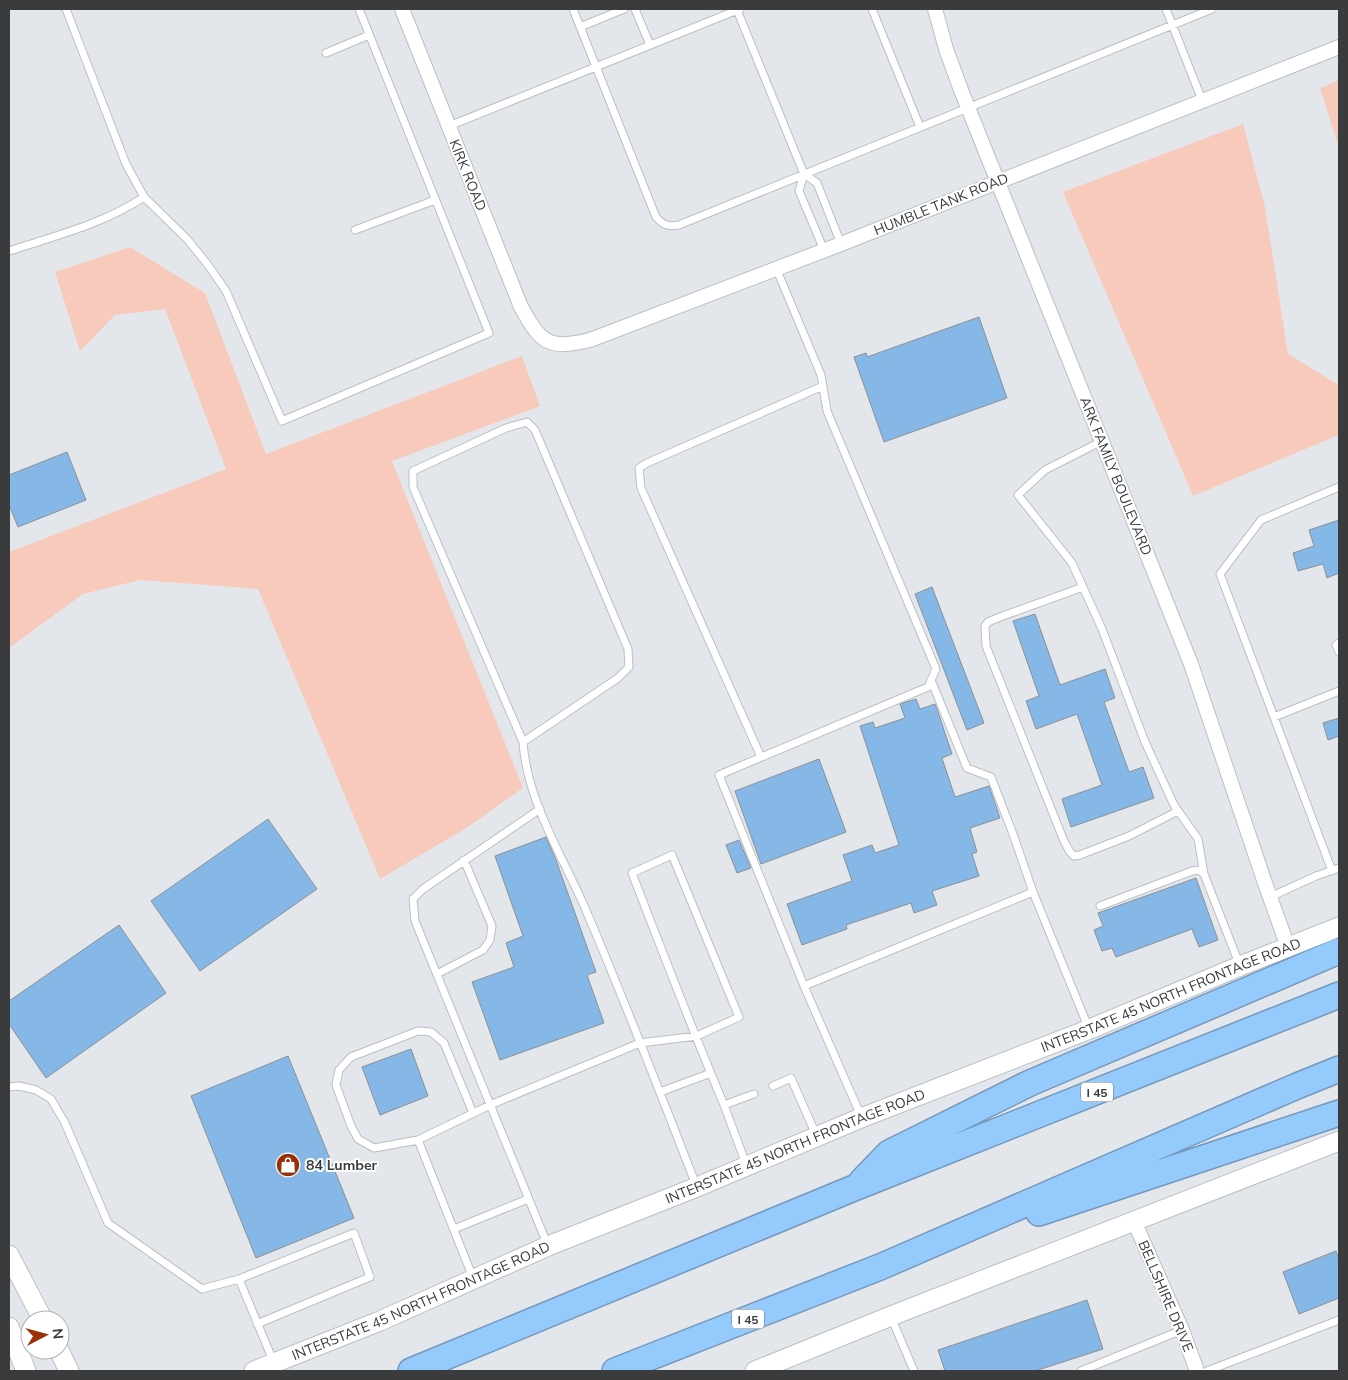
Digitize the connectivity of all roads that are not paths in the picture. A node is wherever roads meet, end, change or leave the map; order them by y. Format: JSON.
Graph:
{"nodes":[{"id":1,"x":66,"y":9,"type":"edge"},
{"id":2,"x":359,"y":9,"type":"edge"},
{"id":3,"x":402,"y":9,"type":"edge"},
{"id":4,"x":574,"y":9,"type":"edge"},
{"id":5,"x":624,"y":9,"type":"edge"},
{"id":6,"x":635,"y":9,"type":"edge"},
{"id":7,"x":872,"y":9,"type":"edge"},
{"id":8,"x":935,"y":9,"type":"edge"},
{"id":9,"x":1166,"y":9,"type":"edge"},
{"id":10,"x":1212,"y":9,"type":"edge"},
{"id":11,"x":739,"y":10,"type":"edge"},
{"id":12,"x":1173,"y":25,"type":"junction"},
{"id":13,"x":580,"y":27,"type":"junction"},
{"id":14,"x":369,"y":35,"type":"junction"},
{"id":15,"x":650,"y":45,"type":"junction"},
{"id":16,"x":1339,"y":47,"type":"edge"},
{"id":17,"x":326,"y":53,"type":"dead end"},
{"id":18,"x":595,"y":67,"type":"junction"},
{"id":19,"x":1202,"y":100,"type":"junction"},
{"id":20,"x":968,"y":107,"type":"junction"},
{"id":21,"x":449,"y":126,"type":"junction"},
{"id":22,"x":920,"y":127,"type":"junction"},
{"id":23,"x":804,"y":174,"type":"junction"},
{"id":24,"x":998,"y":181,"type":"junction"},
{"id":25,"x":144,"y":196,"type":"junction"},
{"id":26,"x":435,"y":200,"type":"junction"},
{"id":27,"x":355,"y":230,"type":"dead end"},
{"id":28,"x":841,"y":244,"type":"junction"},
{"id":29,"x":824,"y":250,"type":"junction"},
{"id":30,"x":9,"y":251,"type":"edge"},
{"id":31,"x":776,"y":268,"type":"junction"},
{"id":32,"x":541,"y":338,"type":"joint"},
{"id":33,"x":823,"y":386,"type":"junction"},
{"id":34,"x":1102,"y":441,"type":"junction"},
{"id":35,"x":1339,"y":487,"type":"edge"},
{"id":36,"x":1083,"y":587,"type":"junction"},
{"id":37,"x":1339,"y":643,"type":"edge"},
{"id":38,"x":1339,"y":652,"type":"edge"},
{"id":39,"x":931,"y":680,"type":"junction"},
{"id":40,"x":1339,"y":691,"type":"edge"},
{"id":41,"x":1274,"y":717,"type":"junction"},
{"id":42,"x":523,"y":742,"type":"junction"},
{"id":43,"x":761,"y":757,"type":"junction"},
{"id":44,"x":540,"y":809,"type":"junction"},
{"id":45,"x":1178,"y":811,"type":"junction"},
{"id":46,"x":464,"y":860,"type":"junction"},
{"id":47,"x":1336,"y":869,"type":"edge"},
{"id":48,"x":1204,"y":874,"type":"junction"},
{"id":49,"x":1033,"y":892,"type":"junction"},
{"id":50,"x":1270,"y":897,"type":"junction"},
{"id":51,"x":1100,"y":906,"type":"dead end"},
{"id":52,"x":1339,"y":927,"type":"edge"},
{"id":53,"x":1288,"y":947,"type":"junction"},
{"id":54,"x":1339,"y":951,"type":"edge"},
{"id":55,"x":1240,"y":966,"type":"junction"},
{"id":56,"x":437,"y":974,"type":"junction"},
{"id":57,"x":804,"y":986,"type":"junction"},
{"id":58,"x":1339,"y":995,"type":"edge"},
{"id":59,"x":1090,"y":1029,"type":"junction"},
{"id":60,"x":696,"y":1036,"type":"junction"},
{"id":61,"x":640,"y":1043,"type":"junction"},
{"id":62,"x":1339,"y":1069,"type":"edge"},
{"id":63,"x":711,"y":1073,"type":"junction"},
{"id":64,"x":773,"y":1086,"type":"dead end"},
{"id":65,"x":9,"y":1087,"type":"edge"},
{"id":66,"x":660,"y":1092,"type":"junction"},
{"id":67,"x":754,"y":1094,"type":"dead end"},
{"id":68,"x":490,"y":1105,"type":"junction"},
{"id":69,"x":724,"y":1105,"type":"junction"},
{"id":70,"x":473,"y":1113,"type":"junction"},
{"id":71,"x":1339,"y":1113,"type":"edge"},
{"id":72,"x":861,"y":1118,"type":"junction"},
{"id":73,"x":817,"y":1137,"type":"junction"},
{"id":74,"x":418,"y":1140,"type":"junction"},
{"id":75,"x":1339,"y":1141,"type":"edge"},
{"id":76,"x":747,"y":1167,"type":"junction"},
{"id":77,"x":697,"y":1188,"type":"junction"},
{"id":78,"x":854,"y":1188,"type":"junction"},
{"id":79,"x":528,"y":1199,"type":"junction"},
{"id":80,"x":1134,"y":1221,"type":"junction"},
{"id":81,"x":454,"y":1229,"type":"junction"},
{"id":82,"x":548,"y":1246,"type":"junction"},
{"id":83,"x":9,"y":1255,"type":"edge"},
{"id":84,"x":880,"y":1267,"type":"junction"},
{"id":85,"x":474,"y":1278,"type":"junction"},
{"id":86,"x":239,"y":1279,"type":"junction"},
{"id":87,"x":38,"y":1310,"type":"edge"},
{"id":88,"x":891,"y":1316,"type":"junction"},
{"id":89,"x":1339,"y":1320,"type":"edge"},
{"id":90,"x":257,"y":1324,"type":"junction"},
{"id":91,"x":9,"y":1327,"type":"edge"},
{"id":92,"x":1182,"y":1330,"type":"junction"},
{"id":93,"x":9,"y":1358,"type":"edge"},
{"id":94,"x":274,"y":1363,"type":"junction"},
{"id":95,"x":14,"y":1371,"type":"edge"},
{"id":96,"x":26,"y":1371,"type":"edge"},
{"id":97,"x":254,"y":1371,"type":"edge"},
{"id":98,"x":411,"y":1371,"type":"edge"},
{"id":99,"x":615,"y":1371,"type":"edge"},
{"id":100,"x":755,"y":1371,"type":"edge"},
{"id":101,"x":914,"y":1371,"type":"edge"},
{"id":102,"x":1082,"y":1371,"type":"edge"},
{"id":103,"x":1197,"y":1371,"type":"edge"},
{"id":104,"x":1207,"y":1371,"type":"edge"}],
"edges":[{"from":1,"to":25,"type":"lane"},
{"from":2,"to":14,"type":"lane"},
{"from":3,"to":21,"type":"street","name":"KIRK ROAD"},
{"from":4,"to":13,"type":"lane"},
{"from":5,"to":13,"type":"lane"},
{"from":6,"to":15,"type":"lane"},
{"from":7,"to":22,"type":"lane"},
{"from":8,"to":20,"type":"street","name":"ARK FAMILY BOULEVARD"},
{"from":9,"to":12,"type":"lane"},
{"from":10,"to":12,"type":"lane"},
{"from":11,"to":15,"type":"lane"},
{"from":11,"to":23,"type":"lane"},
{"from":12,"to":19,"type":"lane"},
{"from":12,"to":20,"type":"lane"},
{"from":13,"to":18,"type":"lane"},
{"from":14,"to":17,"type":"lane"},
{"from":14,"to":26,"type":"lane"},
{"from":15,"to":18,"type":"lane"},
{"from":16,"to":19,"type":"street","name":"HUMBLE TANK ROAD"},
{"from":18,"to":21,"type":"lane"},
{"from":18,"to":23,"type":"lane"},
{"from":19,"to":24,"type":"street","name":"HUMBLE TANK ROAD"},
{"from":20,"to":22,"type":"lane"},
{"from":20,"to":24,"type":"street","name":"ARK FAMILY BOULEVARD"},
{"from":21,"to":32,"type":"street","name":"KIRK ROAD"},
{"from":22,"to":23,"type":"lane"},
{"from":23,"to":28,"type":"lane"},
{"from":23,"to":29,"type":"lane"},
{"from":24,"to":28,"type":"street","name":"HUMBLE TANK ROAD"},
{"from":24,"to":34,"type":"street","name":"ARK FAMILY BOULEVARD"},
{"from":25,"to":26,"type":"lane"},
{"from":25,"to":30,"type":"lane"},
{"from":26,"to":27,"type":"lane"},
{"from":28,"to":29,"type":"street","name":"HUMBLE TANK ROAD"},
{"from":29,"to":31,"type":"street","name":"HUMBLE TANK ROAD"},
{"from":31,"to":32,"type":"street","name":"HUMBLE TANK ROAD"},
{"from":31,"to":33,"type":"lane"},
{"from":33,"to":39,"type":"lane"},
{"from":33,"to":43,"type":"lane"},
{"from":34,"to":36,"type":"lane"},
{"from":34,"to":50,"type":"street","name":"ARK FAMILY BOULEVARD"},
{"from":35,"to":41,"type":"lane"},
{"from":36,"to":45,"type":"lane"},
{"from":36,"to":45,"type":"lane"},
{"from":37,"to":38,"type":"lane"},
{"from":39,"to":43,"type":"lane"},
{"from":39,"to":49,"type":"lane"},
{"from":40,"to":41,"type":"lane"},
{"from":41,"to":47,"type":"lane"},
{"from":42,"to":42,"type":"lane"},
{"from":42,"to":44,"type":"lane"},
{"from":43,"to":57,"type":"lane"},
{"from":44,"to":46,"type":"lane"},
{"from":44,"to":61,"type":"lane"},
{"from":45,"to":48,"type":"lane"},
{"from":46,"to":56,"type":"lane"},
{"from":46,"to":56,"type":"lane"},
{"from":47,"to":50,"type":"lane"},
{"from":48,"to":51,"type":"lane"},
{"from":48,"to":55,"type":"lane"},
{"from":49,"to":57,"type":"lane"},
{"from":49,"to":59,"type":"lane"},
{"from":50,"to":53,"type":"street","name":"ARK FAMILY BOULEVARD"},
{"from":52,"to":53,"type":"main road","name":"INTERSTATE 45 NORTH FRONTAGE ROAD"},
{"from":53,"to":55,"type":"main road","name":"INTERSTATE 45 NORTH FRONTAGE ROAD"},
{"from":54,"to":78,"type":"highway"},
{"from":55,"to":59,"type":"main road","name":"INTERSTATE 45 NORTH FRONTAGE ROAD"},
{"from":56,"to":68,"type":"lane"},
{"from":57,"to":72,"type":"lane"},
{"from":58,"to":78,"type":"highway","number":"I 45"},
{"from":59,"to":72,"type":"main road","name":"INTERSTATE 45 NORTH FRONTAGE ROAD"},
{"from":60,"to":60,"type":"lane"},
{"from":60,"to":61,"type":"lane"},
{"from":60,"to":63,"type":"lane"},
{"from":61,"to":66,"type":"lane"},
{"from":61,"to":68,"type":"lane"},
{"from":62,"to":84,"type":"highway","number":"I 45"},
{"from":63,"to":66,"type":"lane"},
{"from":63,"to":69,"type":"lane"},
{"from":64,"to":73,"type":"lane"},
{"from":65,"to":86,"type":"lane"},
{"from":66,"to":77,"type":"lane"},
{"from":67,"to":69,"type":"lane"},
{"from":68,"to":70,"type":"lane"},
{"from":68,"to":79,"type":"lane"},
{"from":69,"to":76,"type":"lane"},
{"from":70,"to":74,"type":"lane"},
{"from":70,"to":74,"type":"lane"},
{"from":71,"to":84,"type":"highway"},
{"from":72,"to":73,"type":"main road","name":"INTERSTATE 45 NORTH FRONTAGE ROAD"},
{"from":73,"to":76,"type":"main road","name":"INTERSTATE 45 NORTH FRONTAGE ROAD"},
{"from":74,"to":81,"type":"lane"},
{"from":75,"to":80,"type":"main road"},
{"from":76,"to":77,"type":"main road","name":"INTERSTATE 45 NORTH FRONTAGE ROAD"},
{"from":77,"to":82,"type":"main road","name":"INTERSTATE 45 NORTH FRONTAGE ROAD"},
{"from":78,"to":98,"type":"highway","number":"I 45"},
{"from":79,"to":81,"type":"lane"},
{"from":79,"to":82,"type":"lane"},
{"from":80,"to":88,"type":"main road"},
{"from":80,"to":92,"type":"street","name":"BELLSHIRE DRIVE"},
{"from":81,"to":85,"type":"lane"},
{"from":82,"to":85,"type":"main road","name":"INTERSTATE 45 NORTH FRONTAGE ROAD"},
{"from":83,"to":87,"type":"main road"},
{"from":84,"to":99,"type":"highway","number":"I 45"},
{"from":85,"to":94,"type":"main road","name":"INTERSTATE 45 NORTH FRONTAGE ROAD"},
{"from":86,"to":90,"type":"lane"},
{"from":86,"to":90,"type":"lane"},
{"from":88,"to":100,"type":"main road"},
{"from":88,"to":101,"type":"lane"},
{"from":89,"to":104,"type":"lane"},
{"from":90,"to":94,"type":"lane"},
{"from":91,"to":96,"type":"main road"},
{"from":92,"to":102,"type":"lane"},
{"from":92,"to":103,"type":"street","name":"BELLSHIRE DRIVE"},
{"from":93,"to":95,"type":"main road"},
{"from":94,"to":97,"type":"main road","name":"INTERSTATE 45 NORTH FRONTAGE ROAD"}]}
